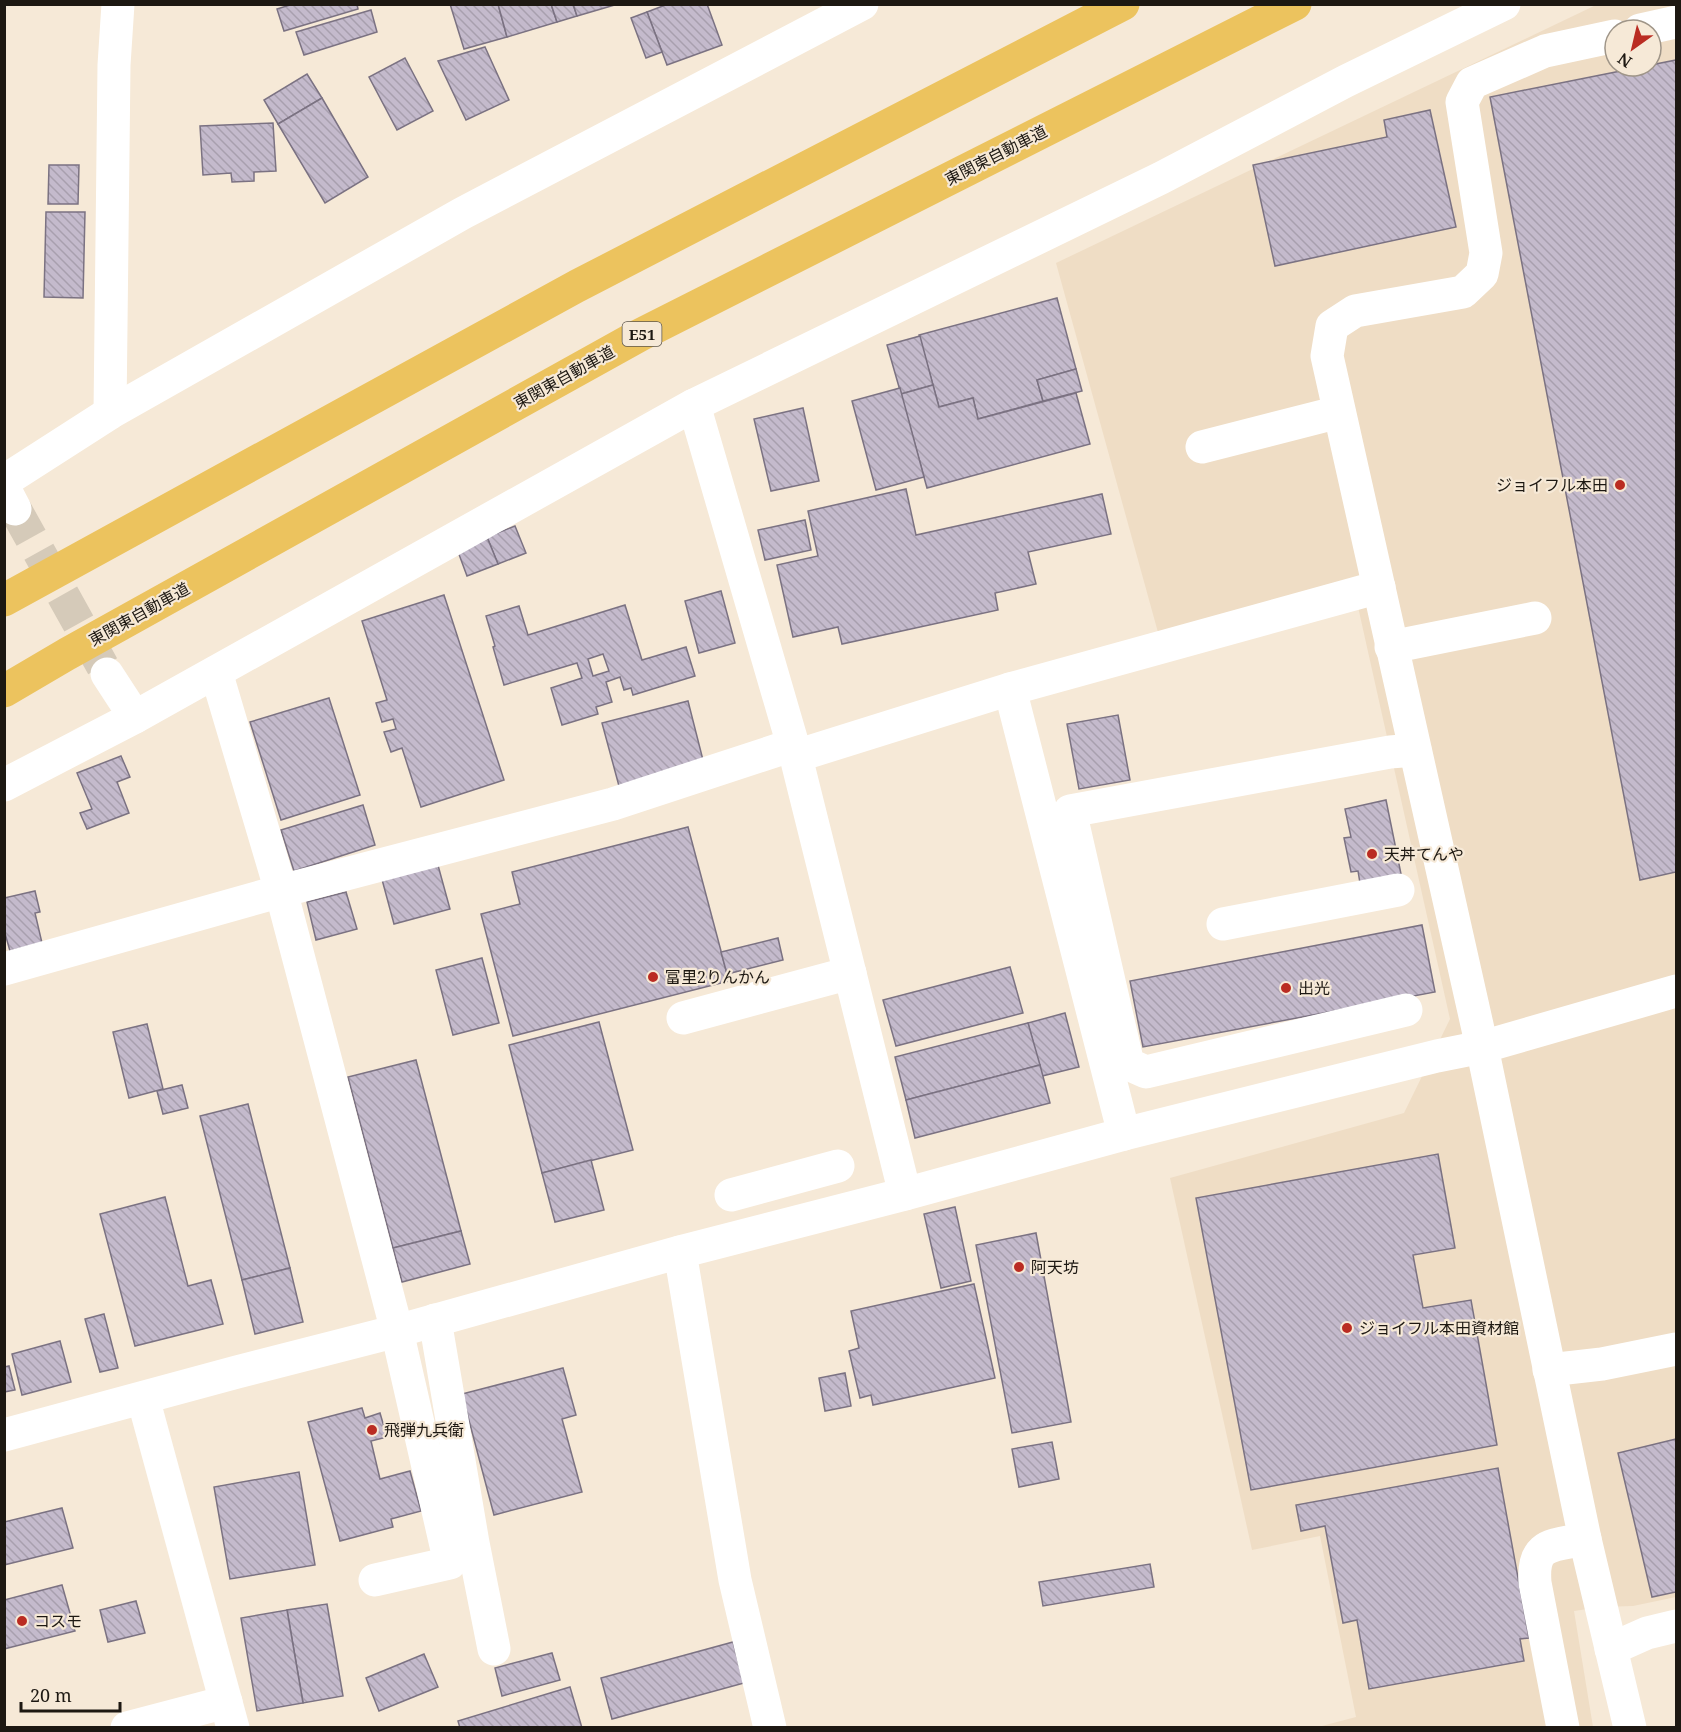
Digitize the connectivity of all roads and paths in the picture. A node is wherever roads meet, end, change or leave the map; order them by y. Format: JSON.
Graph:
{"nodes":[{"id":1,"x":118,"y":4,"type":"edge"},
{"id":2,"x":862,"y":4,"type":"edge"},
{"id":3,"x":1296,"y":4,"type":"edge"},
{"id":4,"x":1504,"y":4,"type":"edge"},
{"id":5,"x":1111,"y":9,"type":"edge"},
{"id":6,"x":1603,"y":39,"type":"edge"},
{"id":7,"x":694,"y":405,"type":"junction"},
{"id":8,"x":1339,"y":412,"type":"junction"},
{"id":9,"x":110,"y":413,"type":"junction"},
{"id":10,"x":1202,"y":447,"type":"dead end"},
{"id":11,"x":8,"y":493,"type":"edge"},
{"id":12,"x":1378,"y":587,"type":"junction"},
{"id":13,"x":4,"y":600,"type":"edge"},
{"id":14,"x":1535,"y":618,"type":"dead end"},
{"id":15,"x":1391,"y":647,"type":"junction"},
{"id":16,"x":216,"y":672,"type":"junction"},
{"id":17,"x":107,"y":674,"type":"tunnel mouth"},
{"id":18,"x":1010,"y":689,"type":"junction"},
{"id":19,"x":4,"y":691,"type":"edge"},
{"id":20,"x":135,"y":717,"type":"junction"},
{"id":21,"x":795,"y":750,"type":"junction"},
{"id":22,"x":1415,"y":750,"type":"junction"},
{"id":23,"x":4,"y":785,"type":"edge"},
{"id":24,"x":1398,"y":890,"type":"dead end"},
{"id":25,"x":281,"y":891,"type":"junction"},
{"id":26,"x":1223,"y":924,"type":"dead end"},
{"id":27,"x":4,"y":969,"type":"edge"},
{"id":28,"x":850,"y":973,"type":"junction"},
{"id":29,"x":1677,"y":991,"type":"edge"},
{"id":30,"x":1406,"y":1010,"type":"dead end"},
{"id":31,"x":683,"y":1018,"type":"dead end"},
{"id":32,"x":1482,"y":1047,"type":"junction"},
{"id":33,"x":1124,"y":1134,"type":"junction"},
{"id":34,"x":838,"y":1166,"type":"dead end"},
{"id":35,"x":905,"y":1194,"type":"junction"},
{"id":36,"x":731,"y":1195,"type":"dead end"},
{"id":37,"x":680,"y":1252,"type":"junction"},
{"id":38,"x":435,"y":1320,"type":"junction"},
{"id":39,"x":397,"y":1331,"type":"junction"},
{"id":40,"x":1677,"y":1349,"type":"edge"},
{"id":41,"x":1549,"y":1370,"type":"junction"},
{"id":42,"x":143,"y":1398,"type":"junction"},
{"id":43,"x":4,"y":1435,"type":"edge"},
{"id":44,"x":1585,"y":1539,"type":"junction"},
{"id":45,"x":375,"y":1580,"type":"dead end"},
{"id":46,"x":1677,"y":1626,"type":"edge"},
{"id":47,"x":494,"y":1649,"type":"dead end"},
{"id":48,"x":1611,"y":1649,"type":"junction"},
{"id":49,"x":229,"y":1715,"type":"edge"},
{"id":50,"x":128,"y":1728,"type":"edge"},
{"id":51,"x":770,"y":1728,"type":"edge"},
{"id":52,"x":1563,"y":1728,"type":"edge"},
{"id":53,"x":1630,"y":1728,"type":"edge"}],
"edges":[{"from":1,"to":9,"type":"street"},
{"from":2,"to":9,"type":"street"},
{"from":3,"to":19,"type":"highway","name":"東関東自動車道","number":"E51"},
{"from":4,"to":7,"type":"street"},
{"from":5,"to":13,"type":"highway"},
{"from":6,"to":8,"type":"street"},
{"from":7,"to":16,"type":"street"},
{"from":7,"to":21,"type":"street"},
{"from":8,"to":10,"type":"street"},
{"from":8,"to":12,"type":"street"},
{"from":9,"to":11,"type":"street"},
{"from":12,"to":15,"type":"street"},
{"from":12,"to":18,"type":"street"},
{"from":14,"to":15,"type":"street"},
{"from":15,"to":22,"type":"street"},
{"from":16,"to":20,"type":"street"},
{"from":16,"to":25,"type":"street"},
{"from":17,"to":20,"type":"street"},
{"from":18,"to":21,"type":"street"},
{"from":18,"to":33,"type":"street"},
{"from":20,"to":23,"type":"street"},
{"from":21,"to":25,"type":"street"},
{"from":21,"to":28,"type":"street"},
{"from":22,"to":30,"type":"street"},
{"from":22,"to":32,"type":"street"},
{"from":24,"to":26,"type":"street"},
{"from":25,"to":27,"type":"street"},
{"from":25,"to":39,"type":"street"},
{"from":28,"to":31,"type":"street"},
{"from":28,"to":35,"type":"street"},
{"from":29,"to":32,"type":"street"},
{"from":32,"to":33,"type":"street"},
{"from":32,"to":41,"type":"street"},
{"from":33,"to":35,"type":"street"},
{"from":34,"to":36,"type":"street"},
{"from":35,"to":37,"type":"street"},
{"from":37,"to":38,"type":"street"},
{"from":37,"to":51,"type":"street"},
{"from":38,"to":39,"type":"street"},
{"from":38,"to":47,"type":"street"},
{"from":39,"to":42,"type":"street"},
{"from":39,"to":45,"type":"street"},
{"from":40,"to":41,"type":"street"},
{"from":41,"to":44,"type":"street"},
{"from":42,"to":43,"type":"street"},
{"from":42,"to":49,"type":"street"},
{"from":44,"to":48,"type":"street"},
{"from":44,"to":52,"type":"street"},
{"from":46,"to":48,"type":"street"},
{"from":48,"to":53,"type":"street"},
{"from":49,"to":50,"type":"street"}]}
